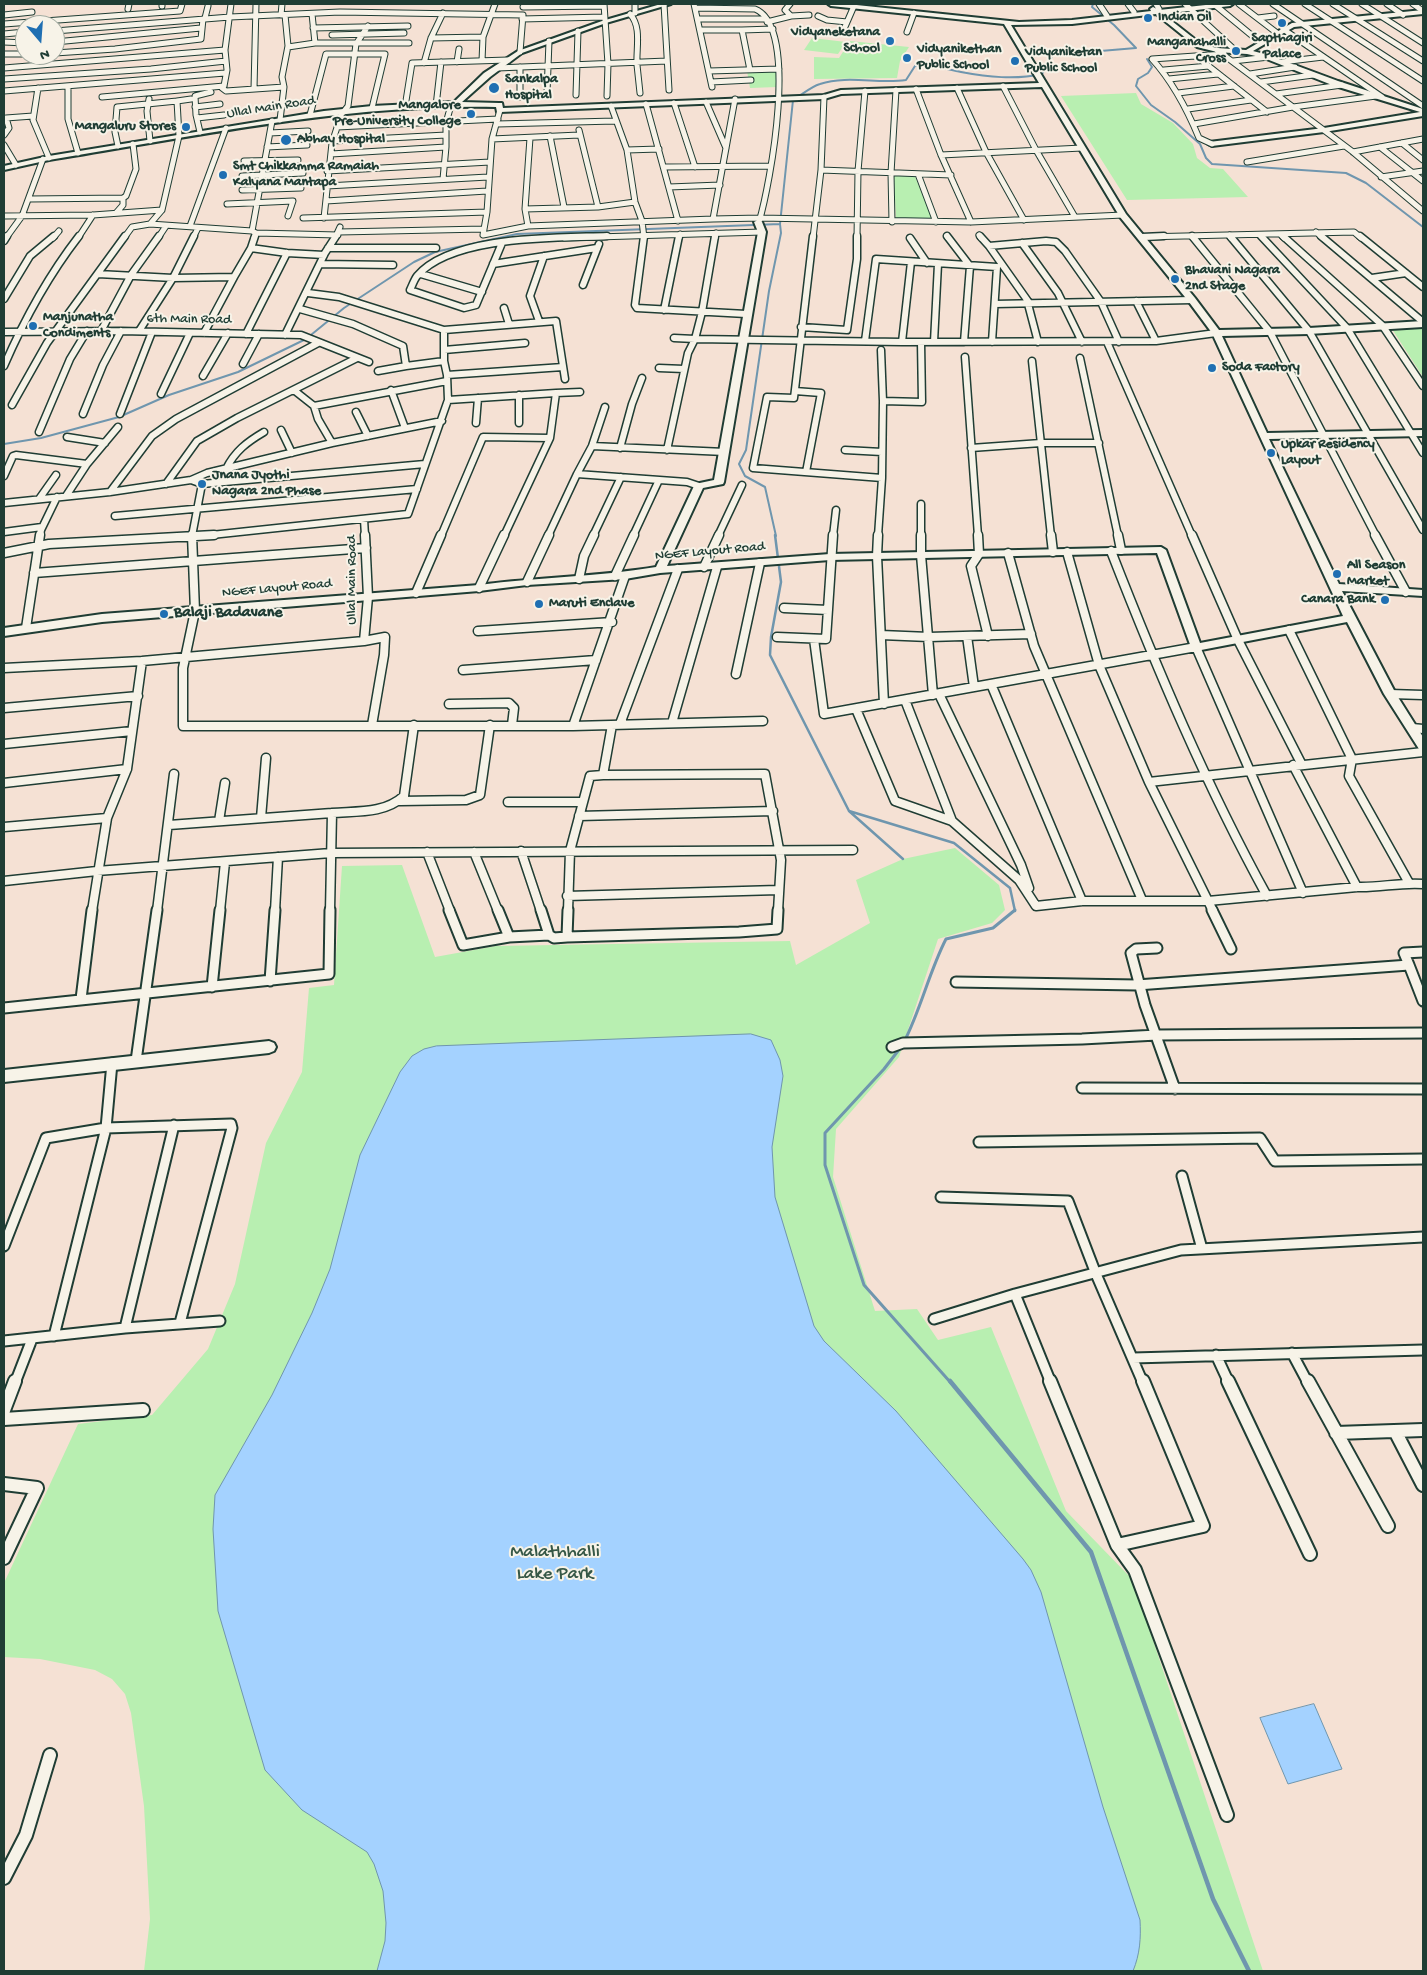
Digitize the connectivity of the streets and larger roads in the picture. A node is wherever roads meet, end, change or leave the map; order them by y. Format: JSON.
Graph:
{"nodes":[{"id":1,"x":129,"y":4,"type":"edge"},
{"id":2,"x":182,"y":4,"type":"edge"},
{"id":3,"x":231,"y":4,"type":"edge"},
{"id":4,"x":256,"y":4,"type":"edge"},
{"id":5,"x":282,"y":4,"type":"edge"},
{"id":6,"x":342,"y":4,"type":"edge"},
{"id":7,"x":361,"y":4,"type":"edge"},
{"id":8,"x":496,"y":4,"type":"edge"},
{"id":9,"x":635,"y":4,"type":"edge"},
{"id":10,"x":666,"y":4,"type":"edge"},
{"id":11,"x":790,"y":4,"type":"edge"},
{"id":12,"x":831,"y":4,"type":"edge"},
{"id":13,"x":1099,"y":4,"type":"edge"},
{"id":14,"x":1128,"y":4,"type":"edge"},
{"id":15,"x":1200,"y":4,"type":"edge"},
{"id":16,"x":1230,"y":4,"type":"edge"},
{"id":17,"x":1239,"y":4,"type":"edge"},
{"id":18,"x":1273,"y":4,"type":"edge"},
{"id":19,"x":1305,"y":4,"type":"edge"},
{"id":20,"x":1333,"y":4,"type":"edge"},
{"id":21,"x":1362,"y":4,"type":"edge"},
{"id":22,"x":1387,"y":4,"type":"edge"},
{"id":23,"x":1413,"y":4,"type":"edge"},
{"id":24,"x":206,"y":5,"type":"edge"},
{"id":25,"x":524,"y":5,"type":"edge"},
{"id":26,"x":604,"y":5,"type":"edge"},
{"id":27,"x":855,"y":5,"type":"edge"},
{"id":28,"x":1215,"y":5,"type":"junction"},
{"id":29,"x":695,"y":6,"type":"edge"},
{"id":30,"x":1187,"y":6,"type":"edge"},
{"id":31,"x":1156,"y":8,"type":"edge"},
{"id":32,"x":128,"y":9,"type":"dead end"},
{"id":33,"x":1423,"y":11,"type":"edge"},
{"id":34,"x":32,"y":12,"type":"dead end"},
{"id":35,"x":340,"y":12,"type":"junction"},
{"id":36,"x":357,"y":12,"type":"junction"},
{"id":37,"x":1134,"y":12,"type":"junction"},
{"id":38,"x":443,"y":13,"type":"junction"},
{"id":39,"x":633,"y":13,"type":"junction"},
{"id":40,"x":914,"y":13,"type":"junction"},
{"id":41,"x":149,"y":14,"type":"junction"},
{"id":42,"x":312,"y":14,"type":"junction"},
{"id":43,"x":492,"y":14,"type":"junction"},
{"id":44,"x":955,"y":14,"type":"junction"},
{"id":45,"x":4,"y":15,"type":"edge"},
{"id":46,"x":282,"y":15,"type":"junction"},
{"id":47,"x":809,"y":15,"type":"dead end"},
{"id":48,"x":1403,"y":15,"type":"junction"},
{"id":49,"x":254,"y":16,"type":"junction"},
{"id":50,"x":791,"y":16,"type":"junction"},
{"id":51,"x":818,"y":16,"type":"dead end"},
{"id":52,"x":1274,"y":16,"type":"dead end"},
{"id":53,"x":230,"y":17,"type":"junction"},
{"id":54,"x":522,"y":17,"type":"junction"},
{"id":55,"x":1108,"y":17,"type":"junction"},
{"id":56,"x":1382,"y":17,"type":"junction"},
{"id":57,"x":1258,"y":18,"type":"junction"},
{"id":58,"x":204,"y":19,"type":"junction"},
{"id":59,"x":698,"y":19,"type":"junction"},
{"id":60,"x":1356,"y":19,"type":"junction"},
{"id":61,"x":604,"y":20,"type":"junction"},
{"id":62,"x":766,"y":21,"type":"junction"},
{"id":63,"x":847,"y":22,"type":"junction"},
{"id":64,"x":1006,"y":22,"type":"junction"},
{"id":65,"x":1333,"y":22,"type":"junction"},
{"id":66,"x":1300,"y":23,"type":"junction"},
{"id":67,"x":4,"y":24,"type":"edge"},
{"id":68,"x":146,"y":25,"type":"junction"},
{"id":69,"x":368,"y":26,"type":"junction"},
{"id":70,"x":408,"y":26,"type":"dead end"},
{"id":71,"x":112,"y":27,"type":"junction"},
{"id":72,"x":201,"y":28,"type":"junction"},
{"id":73,"x":313,"y":28,"type":"junction"},
{"id":74,"x":65,"y":29,"type":"edge"},
{"id":75,"x":773,"y":29,"type":"junction"},
{"id":76,"x":844,"y":29,"type":"dead end"},
{"id":77,"x":700,"y":30,"type":"junction"},
{"id":78,"x":742,"y":30,"type":"junction"},
{"id":79,"x":578,"y":31,"type":"junction"},
{"id":80,"x":1280,"y":31,"type":"junction"},
{"id":81,"x":907,"y":32,"type":"dead end"},
{"id":82,"x":404,"y":33,"type":"dead end"},
{"id":83,"x":144,"y":34,"type":"junction"},
{"id":84,"x":361,"y":34,"type":"junction"},
{"id":85,"x":332,"y":35,"type":"dead end"},
{"id":86,"x":113,"y":37,"type":"junction"},
{"id":87,"x":483,"y":37,"type":"junction"},
{"id":88,"x":431,"y":38,"type":"junction"},
{"id":89,"x":65,"y":41,"type":"edge"},
{"id":90,"x":549,"y":41,"type":"junction"},
{"id":91,"x":1423,"y":42,"type":"edge"},
{"id":92,"x":409,"y":43,"type":"dead end"},
{"id":93,"x":315,"y":44,"type":"junction"},
{"id":94,"x":356,"y":44,"type":"junction"},
{"id":95,"x":1261,"y":44,"type":"junction"},
{"id":96,"x":144,"y":46,"type":"junction"},
{"id":97,"x":288,"y":47,"type":"junction"},
{"id":98,"x":459,"y":49,"type":"dead end"},
{"id":99,"x":225,"y":50,"type":"junction"},
{"id":100,"x":1236,"y":51,"type":"junction"},
{"id":101,"x":65,"y":52,"type":"edge"},
{"id":102,"x":520,"y":52,"type":"junction"},
{"id":103,"x":1221,"y":52,"type":"junction"},
{"id":104,"x":1246,"y":52,"type":"junction"},
{"id":105,"x":355,"y":54,"type":"junction"},
{"id":106,"x":1197,"y":56,"type":"junction"},
{"id":107,"x":1323,"y":56,"type":"junction"},
{"id":108,"x":148,"y":57,"type":"junction"},
{"id":109,"x":1269,"y":58,"type":"junction"},
{"id":110,"x":508,"y":60,"type":"junction"},
{"id":111,"x":226,"y":61,"type":"junction"},
{"id":112,"x":482,"y":61,"type":"junction"},
{"id":113,"x":667,"y":61,"type":"junction"},
{"id":114,"x":1423,"y":61,"type":"edge"},
{"id":115,"x":441,"y":62,"type":"junction"},
{"id":116,"x":457,"y":62,"type":"junction"},
{"id":117,"x":636,"y":62,"type":"junction"},
{"id":118,"x":1234,"y":62,"type":"junction"},
{"id":119,"x":1282,"y":62,"type":"junction"},
{"id":120,"x":424,"y":63,"type":"junction"},
{"id":121,"x":65,"y":64,"type":"edge"},
{"id":122,"x":608,"y":64,"type":"junction"},
{"id":123,"x":51,"y":65,"type":"joint"},
{"id":124,"x":577,"y":65,"type":"junction"},
{"id":125,"x":547,"y":66,"type":"junction"},
{"id":126,"x":1209,"y":66,"type":"junction"},
{"id":127,"x":520,"y":67,"type":"junction"},
{"id":128,"x":1295,"y":67,"type":"junction"},
{"id":129,"x":4,"y":68,"type":"edge"},
{"id":130,"x":497,"y":68,"type":"junction"},
{"id":131,"x":150,"y":69,"type":"junction"},
{"id":132,"x":779,"y":69,"type":"junction"},
{"id":133,"x":750,"y":70,"type":"junction"},
{"id":134,"x":1164,"y":70,"type":"junction"},
{"id":135,"x":709,"y":71,"type":"junction"},
{"id":136,"x":225,"y":73,"type":"junction"},
{"id":137,"x":1218,"y":74,"type":"junction"},
{"id":138,"x":1250,"y":74,"type":"junction"},
{"id":139,"x":1313,"y":75,"type":"junction"},
{"id":140,"x":52,"y":76,"type":"junction"},
{"id":141,"x":1040,"y":78,"type":"junction"},
{"id":142,"x":4,"y":79,"type":"edge"},
{"id":143,"x":149,"y":79,"type":"junction"},
{"id":144,"x":1169,"y":79,"type":"junction"},
{"id":145,"x":751,"y":80,"type":"dead end"},
{"id":146,"x":1423,"y":81,"type":"edge"},
{"id":147,"x":1260,"y":82,"type":"junction"},
{"id":148,"x":1342,"y":85,"type":"junction"},
{"id":149,"x":68,"y":86,"type":"junction"},
{"id":150,"x":224,"y":86,"type":"junction"},
{"id":151,"x":1003,"y":86,"type":"junction"},
{"id":152,"x":1234,"y":86,"type":"junction"},
{"id":153,"x":284,"y":87,"type":"junction"},
{"id":154,"x":38,"y":88,"type":"junction"},
{"id":155,"x":957,"y":88,"type":"junction"},
{"id":156,"x":254,"y":89,"type":"junction"},
{"id":157,"x":916,"y":89,"type":"junction"},
{"id":158,"x":4,"y":90,"type":"edge"},
{"id":159,"x":669,"y":90,"type":"dead end"},
{"id":160,"x":896,"y":90,"type":"junction"},
{"id":161,"x":865,"y":91,"type":"junction"},
{"id":162,"x":149,"y":92,"type":"junction"},
{"id":163,"x":211,"y":92,"type":"dead end"},
{"id":164,"x":640,"y":92,"type":"dead end"},
{"id":165,"x":547,"y":93,"type":"dead end"},
{"id":166,"x":1178,"y":93,"type":"junction"},
{"id":167,"x":1276,"y":94,"type":"junction"},
{"id":168,"x":576,"y":95,"type":"dead end"},
{"id":169,"x":607,"y":96,"type":"dead end"},
{"id":170,"x":1379,"y":96,"type":"junction"},
{"id":171,"x":102,"y":97,"type":"dead end"},
{"id":172,"x":520,"y":97,"type":"dead end"},
{"id":173,"x":824,"y":97,"type":"junction"},
{"id":174,"x":780,"y":98,"type":"junction"},
{"id":175,"x":191,"y":99,"type":"dead end"},
{"id":176,"x":735,"y":100,"type":"junction"},
{"id":177,"x":1251,"y":100,"type":"junction"},
{"id":178,"x":177,"y":101,"type":"junction"},
{"id":179,"x":706,"y":102,"type":"junction"},
{"id":180,"x":148,"y":104,"type":"junction"},
{"id":181,"x":220,"y":104,"type":"dead end"},
{"id":182,"x":646,"y":104,"type":"junction"},
{"id":183,"x":674,"y":104,"type":"junction"},
{"id":184,"x":454,"y":105,"type":"junction"},
{"id":185,"x":195,"y":106,"type":"junction"},
{"id":186,"x":436,"y":106,"type":"junction"},
{"id":187,"x":610,"y":106,"type":"junction"},
{"id":188,"x":1423,"y":106,"type":"edge"},
{"id":189,"x":405,"y":107,"type":"junction"},
{"id":190,"x":1294,"y":107,"type":"junction"},
{"id":191,"x":372,"y":108,"type":"junction"},
{"id":192,"x":1188,"y":109,"type":"junction"},
{"id":193,"x":344,"y":110,"type":"junction"},
{"id":194,"x":500,"y":110,"type":"junction"},
{"id":195,"x":1267,"y":112,"type":"junction"},
{"id":196,"x":1423,"y":113,"type":"edge"},
{"id":197,"x":224,"y":115,"type":"dead end"},
{"id":198,"x":310,"y":115,"type":"junction"},
{"id":199,"x":33,"y":116,"type":"junction"},
{"id":200,"x":5,"y":118,"type":"edge"},
{"id":201,"x":197,"y":118,"type":"junction"},
{"id":202,"x":276,"y":120,"type":"junction"},
{"id":203,"x":614,"y":121,"type":"junction"},
{"id":204,"x":497,"y":122,"type":"junction"},
{"id":205,"x":446,"y":123,"type":"junction"},
{"id":206,"x":578,"y":123,"type":"junction"},
{"id":207,"x":1194,"y":124,"type":"junction"},
{"id":208,"x":337,"y":127,"type":"junction"},
{"id":209,"x":226,"y":128,"type":"junction"},
{"id":210,"x":1324,"y":130,"type":"junction"},
{"id":211,"x":308,"y":131,"type":"dead end"},
{"id":212,"x":200,"y":132,"type":"junction"},
{"id":213,"x":270,"y":133,"type":"junction"},
{"id":214,"x":4,"y":135,"type":"edge"},
{"id":215,"x":446,"y":135,"type":"junction"},
{"id":216,"x":579,"y":135,"type":"junction"},
{"id":217,"x":179,"y":136,"type":"junction"},
{"id":218,"x":550,"y":136,"type":"junction"},
{"id":219,"x":530,"y":138,"type":"junction"},
{"id":220,"x":492,"y":139,"type":"junction"},
{"id":221,"x":1423,"y":139,"type":"edge"},
{"id":222,"x":150,"y":141,"type":"junction"},
{"id":223,"x":333,"y":141,"type":"junction"},
{"id":224,"x":1402,"y":143,"type":"junction"},
{"id":225,"x":133,"y":144,"type":"junction"},
{"id":226,"x":1212,"y":144,"type":"joint"},
{"id":227,"x":4,"y":145,"type":"edge"},
{"id":228,"x":307,"y":145,"type":"dead end"},
{"id":229,"x":118,"y":146,"type":"junction"},
{"id":230,"x":1344,"y":146,"type":"junction"},
{"id":231,"x":267,"y":147,"type":"junction"},
{"id":232,"x":446,"y":147,"type":"junction"},
{"id":233,"x":1380,"y":147,"type":"junction"},
{"id":234,"x":1082,"y":148,"type":"junction"},
{"id":235,"x":658,"y":149,"type":"junction"},
{"id":236,"x":726,"y":149,"type":"junction"},
{"id":237,"x":390,"y":150,"type":"junction"},
{"id":238,"x":627,"y":150,"type":"junction"},
{"id":239,"x":1036,"y":150,"type":"junction"},
{"id":240,"x":986,"y":152,"type":"junction"},
{"id":241,"x":1353,"y":152,"type":"junction"},
{"id":242,"x":78,"y":153,"type":"junction"},
{"id":243,"x":331,"y":154,"type":"junction"},
{"id":244,"x":941,"y":155,"type":"junction"},
{"id":245,"x":46,"y":158,"type":"junction"},
{"id":246,"x":298,"y":160,"type":"dead end"},
{"id":247,"x":1423,"y":160,"type":"edge"},
{"id":248,"x":244,"y":161,"type":"dead end"},
{"id":249,"x":264,"y":161,"type":"junction"},
{"id":250,"x":490,"y":162,"type":"junction"},
{"id":251,"x":1247,"y":162,"type":"dead end"},
{"id":252,"x":16,"y":165,"type":"junction"},
{"id":253,"x":445,"y":165,"type":"junction"},
{"id":254,"x":769,"y":166,"type":"junction"},
{"id":255,"x":664,"y":167,"type":"junction"},
{"id":256,"x":695,"y":167,"type":"junction"},
{"id":257,"x":724,"y":167,"type":"junction"},
{"id":258,"x":4,"y":168,"type":"edge"},
{"id":259,"x":388,"y":168,"type":"junction"},
{"id":260,"x":820,"y":170,"type":"junction"},
{"id":261,"x":327,"y":171,"type":"junction"},
{"id":262,"x":858,"y":171,"type":"junction"},
{"id":263,"x":1423,"y":171,"type":"edge"},
{"id":264,"x":303,"y":173,"type":"dead end"},
{"id":265,"x":891,"y":173,"type":"junction"},
{"id":266,"x":1413,"y":173,"type":"junction"},
{"id":267,"x":918,"y":174,"type":"junction"},
{"id":268,"x":262,"y":175,"type":"junction"},
{"id":269,"x":951,"y":175,"type":"junction"},
{"id":270,"x":242,"y":176,"type":"dead end"},
{"id":271,"x":488,"y":177,"type":"junction"},
{"id":272,"x":1381,"y":177,"type":"junction"},
{"id":273,"x":443,"y":178,"type":"junction"},
{"id":274,"x":1423,"y":181,"type":"edge"},
{"id":275,"x":720,"y":185,"type":"junction"},
{"id":276,"x":328,"y":186,"type":"junction"},
{"id":277,"x":669,"y":187,"type":"junction"},
{"id":278,"x":301,"y":188,"type":"dead end"},
{"id":279,"x":259,"y":189,"type":"junction"},
{"id":280,"x":242,"y":190,"type":"dead end"},
{"id":281,"x":487,"y":191,"type":"junction"},
{"id":282,"x":123,"y":198,"type":"junction"},
{"id":283,"x":29,"y":199,"type":"junction"},
{"id":284,"x":326,"y":200,"type":"junction"},
{"id":285,"x":635,"y":202,"type":"junction"},
{"id":286,"x":257,"y":203,"type":"junction"},
{"id":287,"x":227,"y":204,"type":"dead end"},
{"id":288,"x":564,"y":206,"type":"junction"},
{"id":289,"x":598,"y":207,"type":"junction"},
{"id":290,"x":525,"y":209,"type":"junction"},
{"id":291,"x":162,"y":210,"type":"junction"},
{"id":292,"x":1423,"y":211,"type":"edge"},
{"id":293,"x":487,"y":212,"type":"junction"},
{"id":294,"x":116,"y":213,"type":"junction"},
{"id":295,"x":93,"y":215,"type":"junction"},
{"id":296,"x":1123,"y":215,"type":"junction"},
{"id":297,"x":4,"y":216,"type":"edge"},
{"id":298,"x":22,"y":216,"type":"junction"},
{"id":299,"x":288,"y":216,"type":"dead end"},
{"id":300,"x":303,"y":218,"type":"dead end"},
{"id":301,"x":324,"y":218,"type":"junction"},
{"id":302,"x":342,"y":218,"type":"junction"},
{"id":303,"x":1075,"y":218,"type":"junction"},
{"id":304,"x":713,"y":219,"type":"junction"},
{"id":305,"x":814,"y":219,"type":"junction"},
{"id":306,"x":1024,"y":220,"type":"junction"},
{"id":307,"x":678,"y":221,"type":"junction"},
{"id":308,"x":858,"y":221,"type":"junction"},
{"id":309,"x":642,"y":222,"type":"junction"},
{"id":310,"x":892,"y":222,"type":"junction"},
{"id":311,"x":936,"y":222,"type":"junction"},
{"id":312,"x":971,"y":222,"type":"junction"},
{"id":313,"x":150,"y":224,"type":"junction"},
{"id":314,"x":760,"y":225,"type":"junction"},
{"id":315,"x":166,"y":226,"type":"junction"},
{"id":316,"x":190,"y":226,"type":"junction"},
{"id":317,"x":528,"y":226,"type":"junction"},
{"id":318,"x":198,"y":228,"type":"junction"},
{"id":319,"x":484,"y":229,"type":"junction"},
{"id":320,"x":59,"y":231,"type":"dead end"},
{"id":321,"x":254,"y":232,"type":"junction"},
{"id":322,"x":1316,"y":232,"type":"junction"},
{"id":323,"x":716,"y":233,"type":"junction"},
{"id":324,"x":338,"y":234,"type":"junction"},
{"id":325,"x":643,"y":234,"type":"junction"},
{"id":326,"x":680,"y":234,"type":"junction"},
{"id":327,"x":1280,"y":234,"type":"junction"},
{"id":328,"x":980,"y":235,"type":"dead end"},
{"id":329,"x":1229,"y":235,"type":"junction"},
{"id":330,"x":1260,"y":235,"type":"junction"},
{"id":331,"x":601,"y":236,"type":"junction"},
{"id":332,"x":947,"y":236,"type":"dead end"},
{"id":333,"x":1192,"y":236,"type":"junction"},
{"id":334,"x":1142,"y":237,"type":"junction"},
{"id":335,"x":910,"y":238,"type":"dead end"},
{"id":336,"x":4,"y":241,"type":"edge"},
{"id":337,"x":502,"y":243,"type":"junction"},
{"id":338,"x":1022,"y":243,"type":"junction"},
{"id":339,"x":989,"y":246,"type":"junction"},
{"id":340,"x":251,"y":248,"type":"junction"},
{"id":341,"x":328,"y":248,"type":"junction"},
{"id":342,"x":436,"y":248,"type":"dead end"},
{"id":343,"x":597,"y":248,"type":"junction"},
{"id":344,"x":287,"y":254,"type":"junction"},
{"id":345,"x":324,"y":255,"type":"junction"},
{"id":346,"x":544,"y":256,"type":"junction"},
{"id":347,"x":911,"y":262,"type":"junction"},
{"id":348,"x":927,"y":263,"type":"junction"},
{"id":349,"x":320,"y":264,"type":"junction"},
{"id":350,"x":493,"y":264,"type":"junction"},
{"id":351,"x":938,"y":264,"type":"junction"},
{"id":352,"x":393,"y":265,"type":"dead end"},
{"id":353,"x":970,"y":266,"type":"junction"},
{"id":354,"x":98,"y":274,"type":"junction"},
{"id":355,"x":421,"y":274,"type":"junction"},
{"id":356,"x":1406,"y":274,"type":"junction"},
{"id":357,"x":131,"y":275,"type":"junction"},
{"id":358,"x":234,"y":277,"type":"junction"},
{"id":359,"x":173,"y":278,"type":"junction"},
{"id":360,"x":1372,"y":278,"type":"junction"},
{"id":361,"x":583,"y":285,"type":"dead end"},
{"id":362,"x":1423,"y":287,"type":"edge"},
{"id":363,"x":482,"y":292,"type":"junction"},
{"id":364,"x":308,"y":293,"type":"junction"},
{"id":365,"x":4,"y":299,"type":"edge"},
{"id":366,"x":1192,"y":300,"type":"junction"},
{"id":367,"x":1136,"y":301,"type":"junction"},
{"id":368,"x":1101,"y":302,"type":"junction"},
{"id":369,"x":1062,"y":303,"type":"junction"},
{"id":370,"x":995,"y":304,"type":"junction"},
{"id":371,"x":1029,"y":304,"type":"junction"},
{"id":372,"x":504,"y":308,"type":"dead end"},
{"id":373,"x":300,"y":309,"type":"junction"},
{"id":374,"x":664,"y":310,"type":"junction"},
{"id":375,"x":702,"y":312,"type":"junction"},
{"id":376,"x":746,"y":314,"type":"junction"},
{"id":377,"x":342,"y":320,"type":"joint"},
{"id":378,"x":539,"y":321,"type":"junction"},
{"id":379,"x":1423,"y":323,"type":"edge"},
{"id":380,"x":509,"y":324,"type":"junction"},
{"id":381,"x":1382,"y":325,"type":"junction"},
{"id":382,"x":800,"y":327,"type":"junction"},
{"id":383,"x":1347,"y":328,"type":"junction"},
{"id":384,"x":101,"y":330,"type":"junction"},
{"id":385,"x":444,"y":330,"type":"junction"},
{"id":386,"x":87,"y":331,"type":"junction"},
{"id":387,"x":122,"y":331,"type":"junction"},
{"id":388,"x":139,"y":331,"type":"junction"},
{"id":389,"x":1309,"y":331,"type":"junction"},
{"id":390,"x":4,"y":332,"type":"edge"},
{"id":391,"x":19,"y":332,"type":"junction"},
{"id":392,"x":55,"y":332,"type":"junction"},
{"id":393,"x":152,"y":332,"type":"junction"},
{"id":394,"x":1270,"y":332,"type":"junction"},
{"id":395,"x":190,"y":333,"type":"junction"},
{"id":396,"x":204,"y":333,"type":"junction"},
{"id":397,"x":228,"y":333,"type":"junction"},
{"id":398,"x":1216,"y":333,"type":"junction"},
{"id":399,"x":246,"y":334,"type":"junction"},
{"id":400,"x":259,"y":334,"type":"junction"},
{"id":401,"x":285,"y":335,"type":"junction"},
{"id":402,"x":674,"y":338,"type":"dead end"},
{"id":403,"x":695,"y":339,"type":"junction"},
{"id":404,"x":744,"y":340,"type":"junction"},
{"id":405,"x":799,"y":341,"type":"junction"},
{"id":406,"x":865,"y":341,"type":"junction"},
{"id":407,"x":1156,"y":341,"type":"junction"},
{"id":408,"x":318,"y":342,"type":"junction"},
{"id":409,"x":902,"y":342,"type":"junction"},
{"id":410,"x":921,"y":342,"type":"junction"},
{"id":411,"x":934,"y":342,"type":"junction"},
{"id":412,"x":964,"y":342,"type":"junction"},
{"id":413,"x":992,"y":342,"type":"junction"},
{"id":414,"x":1038,"y":342,"type":"junction"},
{"id":415,"x":1082,"y":342,"type":"junction"},
{"id":416,"x":1107,"y":342,"type":"junction"},
{"id":417,"x":1119,"y":342,"type":"junction"},
{"id":418,"x":525,"y":343,"type":"dead end"},
{"id":419,"x":444,"y":350,"type":"junction"},
{"id":420,"x":882,"y":350,"type":"dead end"},
{"id":421,"x":965,"y":357,"type":"dead end"},
{"id":422,"x":357,"y":358,"type":"junction"},
{"id":423,"x":1080,"y":358,"type":"dead end"},
{"id":424,"x":444,"y":361,"type":"junction"},
{"id":425,"x":1032,"y":361,"type":"dead end"},
{"id":426,"x":368,"y":362,"type":"dead end"},
{"id":427,"x":243,"y":364,"type":"dead end"},
{"id":428,"x":4,"y":366,"type":"edge"},
{"id":429,"x":406,"y":366,"type":"junction"},
{"id":430,"x":563,"y":367,"type":"junction"},
{"id":431,"x":659,"y":368,"type":"dead end"},
{"id":432,"x":684,"y":369,"type":"junction"},
{"id":433,"x":378,"y":371,"type":"dead end"},
{"id":434,"x":202,"y":376,"type":"dead end"},
{"id":435,"x":447,"y":378,"type":"junction"},
{"id":436,"x":642,"y":378,"type":"dead end"},
{"id":437,"x":565,"y":379,"type":"dead end"},
{"id":438,"x":1423,"y":386,"type":"edge"},
{"id":439,"x":392,"y":390,"type":"junction"},
{"id":440,"x":292,"y":391,"type":"junction"},
{"id":441,"x":580,"y":392,"type":"dead end"},
{"id":442,"x":795,"y":392,"type":"junction"},
{"id":443,"x":556,"y":393,"type":"junction"},
{"id":444,"x":161,"y":394,"type":"dead end"},
{"id":445,"x":519,"y":395,"type":"junction"},
{"id":446,"x":478,"y":398,"type":"junction"},
{"id":447,"x":448,"y":400,"type":"junction"},
{"id":448,"x":883,"y":401,"type":"junction"},
{"id":449,"x":12,"y":405,"type":"dead end"},
{"id":450,"x":314,"y":406,"type":"junction"},
{"id":451,"x":605,"y":407,"type":"dead end"},
{"id":452,"x":356,"y":412,"type":"dead end"},
{"id":453,"x":83,"y":414,"type":"dead end"},
{"id":454,"x":120,"y":414,"type":"dead end"},
{"id":455,"x":442,"y":420,"type":"junction"},
{"id":456,"x":476,"y":423,"type":"dead end"},
{"id":457,"x":519,"y":423,"type":"dead end"},
{"id":458,"x":118,"y":427,"type":"dead end"},
{"id":459,"x":405,"y":428,"type":"junction"},
{"id":460,"x":281,"y":430,"type":"dead end"},
{"id":461,"x":39,"y":432,"type":"dead end"},
{"id":462,"x":264,"y":432,"type":"dead end"},
{"id":463,"x":1412,"y":433,"type":"junction"},
{"id":464,"x":1423,"y":433,"type":"edge"},
{"id":465,"x":1367,"y":434,"type":"junction"},
{"id":466,"x":1322,"y":435,"type":"junction"},
{"id":467,"x":368,"y":436,"type":"junction"},
{"id":468,"x":1264,"y":436,"type":"junction"},
{"id":469,"x":67,"y":437,"type":"dead end"},
{"id":470,"x":550,"y":438,"type":"junction"},
{"id":471,"x":105,"y":443,"type":"junction"},
{"id":472,"x":1041,"y":443,"type":"junction"},
{"id":473,"x":1099,"y":443,"type":"junction"},
{"id":474,"x":332,"y":444,"type":"junction"},
{"id":475,"x":592,"y":446,"type":"junction"},
{"id":476,"x":620,"y":448,"type":"junction"},
{"id":477,"x":971,"y":448,"type":"junction"},
{"id":478,"x":667,"y":450,"type":"junction"},
{"id":479,"x":845,"y":450,"type":"dead end"},
{"id":480,"x":725,"y":452,"type":"junction"},
{"id":481,"x":882,"y":452,"type":"junction"},
{"id":482,"x":292,"y":453,"type":"junction"},
{"id":483,"x":1423,"y":453,"type":"edge"},
{"id":484,"x":87,"y":464,"type":"junction"},
{"id":485,"x":425,"y":464,"type":"junction"},
{"id":486,"x":226,"y":469,"type":"junction"},
{"id":487,"x":806,"y":472,"type":"junction"},
{"id":488,"x":577,"y":474,"type":"junction"},
{"id":489,"x":4,"y":476,"type":"edge"},
{"id":490,"x":56,"y":476,"type":"dead end"},
{"id":491,"x":621,"y":477,"type":"junction"},
{"id":492,"x":882,"y":478,"type":"junction"},
{"id":493,"x":191,"y":480,"type":"junction"},
{"id":494,"x":659,"y":480,"type":"junction"},
{"id":495,"x":166,"y":484,"type":"junction"},
{"id":496,"x":202,"y":484,"type":"junction"},
{"id":497,"x":742,"y":485,"type":"dead end"},
{"id":498,"x":699,"y":486,"type":"junction"},
{"id":499,"x":417,"y":489,"type":"junction"},
{"id":500,"x":110,"y":492,"type":"junction"},
{"id":501,"x":66,"y":496,"type":"junction"},
{"id":502,"x":57,"y":497,"type":"junction"},
{"id":503,"x":40,"y":499,"type":"junction"},
{"id":504,"x":4,"y":503,"type":"edge"},
{"id":505,"x":921,"y":504,"type":"dead end"},
{"id":506,"x":197,"y":508,"type":"junction"},
{"id":507,"x":836,"y":510,"type":"dead end"},
{"id":508,"x":115,"y":516,"type":"dead end"},
{"id":509,"x":364,"y":519,"type":"junction"},
{"id":510,"x":42,"y":527,"type":"junction"},
{"id":511,"x":1423,"y":530,"type":"edge"},
{"id":512,"x":4,"y":532,"type":"edge"},
{"id":513,"x":192,"y":537,"type":"junction"},
{"id":514,"x":38,"y":546,"type":"junction"},
{"id":515,"x":366,"y":548,"type":"junction"},
{"id":516,"x":1116,"y":551,"type":"junction"},
{"id":517,"x":1053,"y":552,"type":"junction"},
{"id":518,"x":1067,"y":552,"type":"junction"},
{"id":519,"x":4,"y":553,"type":"edge"},
{"id":520,"x":1008,"y":553,"type":"junction"},
{"id":521,"x":979,"y":554,"type":"junction"},
{"id":522,"x":921,"y":555,"type":"junction"},
{"id":523,"x":877,"y":556,"type":"junction"},
{"id":524,"x":830,"y":557,"type":"junction"},
{"id":525,"x":193,"y":560,"type":"junction"},
{"id":526,"x":760,"y":563,"type":"junction"},
{"id":527,"x":717,"y":567,"type":"junction"},
{"id":528,"x":704,"y":568,"type":"junction"},
{"id":529,"x":678,"y":569,"type":"junction"},
{"id":530,"x":660,"y":570,"type":"junction"},
{"id":531,"x":34,"y":573,"type":"junction"},
{"id":532,"x":620,"y":576,"type":"junction"},
{"id":533,"x":579,"y":579,"type":"junction"},
{"id":534,"x":527,"y":582,"type":"junction"},
{"id":535,"x":1336,"y":587,"type":"junction"},
{"id":536,"x":479,"y":588,"type":"junction"},
{"id":537,"x":1406,"y":592,"type":"junction"},
{"id":538,"x":416,"y":593,"type":"junction"},
{"id":539,"x":1423,"y":593,"type":"edge"},
{"id":540,"x":368,"y":597,"type":"junction"},
{"id":541,"x":784,"y":608,"type":"dead end"},
{"id":542,"x":828,"y":610,"type":"junction"},
{"id":543,"x":195,"y":612,"type":"junction"},
{"id":544,"x":1350,"y":618,"type":"junction"},
{"id":545,"x":612,"y":622,"type":"junction"},
{"id":546,"x":26,"y":628,"type":"junction"},
{"id":547,"x":478,"y":630,"type":"dead end"},
{"id":548,"x":1288,"y":630,"type":"junction"},
{"id":549,"x":4,"y":632,"type":"edge"},
{"id":550,"x":1031,"y":634,"type":"junction"},
{"id":551,"x":880,"y":635,"type":"junction"},
{"id":552,"x":968,"y":636,"type":"junction"},
{"id":553,"x":988,"y":636,"type":"junction"},
{"id":554,"x":777,"y":637,"type":"dead end"},
{"id":555,"x":928,"y":637,"type":"junction"},
{"id":556,"x":814,"y":639,"type":"junction"},
{"id":557,"x":1238,"y":640,"type":"junction"},
{"id":558,"x":364,"y":641,"type":"junction"},
{"id":559,"x":1196,"y":647,"type":"junction"},
{"id":560,"x":1150,"y":655,"type":"junction"},
{"id":561,"x":186,"y":656,"type":"junction"},
{"id":562,"x":596,"y":660,"type":"junction"},
{"id":563,"x":142,"y":661,"type":"junction"},
{"id":564,"x":1099,"y":665,"type":"junction"},
{"id":565,"x":4,"y":668,"type":"edge"},
{"id":566,"x":463,"y":670,"type":"dead end"},
{"id":567,"x":736,"y":674,"type":"dead end"},
{"id":568,"x":1047,"y":674,"type":"junction"},
{"id":569,"x":991,"y":684,"type":"junction"},
{"id":570,"x":974,"y":687,"type":"junction"},
{"id":571,"x":936,"y":694,"type":"junction"},
{"id":572,"x":1390,"y":694,"type":"junction"},
{"id":573,"x":1423,"y":695,"type":"edge"},
{"id":574,"x":138,"y":696,"type":"junction"},
{"id":575,"x":905,"y":700,"type":"junction"},
{"id":576,"x":449,"y":704,"type":"dead end"},
{"id":577,"x":884,"y":704,"type":"junction"},
{"id":578,"x":4,"y":708,"type":"edge"},
{"id":579,"x":856,"y":709,"type":"junction"},
{"id":580,"x":763,"y":721,"type":"dead end"},
{"id":581,"x":672,"y":723,"type":"junction"},
{"id":582,"x":616,"y":724,"type":"junction"},
{"id":583,"x":372,"y":725,"type":"junction"},
{"id":584,"x":414,"y":725,"type":"junction"},
{"id":585,"x":490,"y":726,"type":"junction"},
{"id":586,"x":512,"y":726,"type":"junction"},
{"id":587,"x":573,"y":726,"type":"junction"},
{"id":588,"x":1418,"y":729,"type":"edge"},
{"id":589,"x":132,"y":731,"type":"junction"},
{"id":590,"x":4,"y":744,"type":"edge"},
{"id":591,"x":1423,"y":746,"type":"edge"},
{"id":592,"x":1423,"y":752,"type":"edge"},
{"id":593,"x":266,"y":758,"type":"dead end"},
{"id":594,"x":1352,"y":760,"type":"junction"},
{"id":595,"x":1297,"y":765,"type":"junction"},
{"id":596,"x":126,"y":770,"type":"junction"},
{"id":597,"x":1250,"y":770,"type":"junction"},
{"id":598,"x":174,"y":774,"type":"dead end"},
{"id":599,"x":1204,"y":774,"type":"junction"},
{"id":600,"x":603,"y":775,"type":"junction"},
{"id":601,"x":1149,"y":782,"type":"junction"},
{"id":602,"x":4,"y":783,"type":"edge"},
{"id":603,"x":225,"y":783,"type":"dead end"},
{"id":604,"x":400,"y":801,"type":"junction"},
{"id":605,"x":508,"y":802,"type":"dead end"},
{"id":606,"x":582,"y":802,"type":"junction"},
{"id":607,"x":773,"y":811,"type":"junction"},
{"id":608,"x":332,"y":813,"type":"junction"},
{"id":609,"x":579,"y":816,"type":"junction"},
{"id":610,"x":107,"y":818,"type":"junction"},
{"id":611,"x":261,"y":818,"type":"junction"},
{"id":612,"x":219,"y":821,"type":"junction"},
{"id":613,"x":952,"y":822,"type":"junction"},
{"id":614,"x":169,"y":825,"type":"junction"},
{"id":615,"x":4,"y":827,"type":"edge"},
{"id":616,"x":780,"y":850,"type":"junction"},
{"id":617,"x":853,"y":850,"type":"dead end"},
{"id":618,"x":521,"y":851,"type":"junction"},
{"id":619,"x":570,"y":851,"type":"junction"},
{"id":620,"x":427,"y":852,"type":"junction"},
{"id":621,"x":474,"y":852,"type":"junction"},
{"id":622,"x":331,"y":853,"type":"junction"},
{"id":623,"x":278,"y":857,"type":"junction"},
{"id":624,"x":225,"y":862,"type":"junction"},
{"id":625,"x":163,"y":866,"type":"junction"},
{"id":626,"x":96,"y":871,"type":"junction"},
{"id":627,"x":4,"y":880,"type":"edge"},
{"id":628,"x":1409,"y":883,"type":"junction"},
{"id":629,"x":1423,"y":884,"type":"edge"},
{"id":630,"x":1357,"y":887,"type":"junction"},
{"id":631,"x":778,"y":890,"type":"junction"},
{"id":632,"x":1303,"y":892,"type":"junction"},
{"id":633,"x":567,"y":896,"type":"junction"},
{"id":634,"x":1267,"y":896,"type":"junction"},
{"id":635,"x":1142,"y":900,"type":"junction"},
{"id":636,"x":1208,"y":900,"type":"junction"},
{"id":637,"x":1082,"y":901,"type":"junction"},
{"id":638,"x":1036,"y":906,"type":"junction"},
{"id":639,"x":549,"y":935,"type":"junction"},
{"id":640,"x":509,"y":937,"type":"junction"},
{"id":641,"x":567,"y":937,"type":"junction"},
{"id":642,"x":1157,"y":948,"type":"dead end"},
{"id":643,"x":1231,"y":949,"type":"dead end"},
{"id":644,"x":1423,"y":952,"type":"edge"},
{"id":645,"x":1409,"y":965,"type":"junction"},
{"id":646,"x":270,"y":981,"type":"junction"},
{"id":647,"x":956,"y":982,"type":"dead end"},
{"id":648,"x":1138,"y":985,"type":"junction"},
{"id":649,"x":1420,"y":985,"type":"edge"},
{"id":650,"x":212,"y":987,"type":"junction"},
{"id":651,"x":146,"y":992,"type":"junction"},
{"id":652,"x":81,"y":1000,"type":"junction"},
{"id":653,"x":1423,"y":1001,"type":"edge"},
{"id":654,"x":4,"y":1008,"type":"edge"},
{"id":655,"x":1423,"y":1034,"type":"edge"},
{"id":656,"x":1157,"y":1035,"type":"junction"},
{"id":657,"x":268,"y":1047,"type":"dead end"},
{"id":658,"x":892,"y":1047,"type":"dead end"},
{"id":659,"x":136,"y":1061,"type":"junction"},
{"id":660,"x":112,"y":1063,"type":"junction"},
{"id":661,"x":4,"y":1076,"type":"edge"},
{"id":662,"x":1082,"y":1088,"type":"dead end"},
{"id":663,"x":1175,"y":1089,"type":"junction"},
{"id":664,"x":1423,"y":1090,"type":"edge"},
{"id":665,"x":174,"y":1125,"type":"junction"},
{"id":666,"x":106,"y":1128,"type":"junction"},
{"id":667,"x":979,"y":1142,"type":"dead end"},
{"id":668,"x":1423,"y":1159,"type":"edge"},
{"id":669,"x":1182,"y":1176,"type":"dead end"},
{"id":670,"x":941,"y":1197,"type":"dead end"},
{"id":671,"x":1423,"y":1237,"type":"edge"},
{"id":672,"x":4,"y":1246,"type":"edge"},
{"id":673,"x":1202,"y":1249,"type":"junction"},
{"id":674,"x":1096,"y":1274,"type":"junction"},
{"id":675,"x":1016,"y":1294,"type":"junction"},
{"id":676,"x":934,"y":1319,"type":"dead end"},
{"id":677,"x":220,"y":1321,"type":"dead end"},
{"id":678,"x":180,"y":1323,"type":"junction"},
{"id":679,"x":125,"y":1328,"type":"junction"},
{"id":680,"x":54,"y":1336,"type":"junction"},
{"id":681,"x":32,"y":1338,"type":"junction"},
{"id":682,"x":4,"y":1341,"type":"edge"},
{"id":683,"x":1423,"y":1350,"type":"edge"},
{"id":684,"x":1292,"y":1353,"type":"junction"},
{"id":685,"x":1216,"y":1355,"type":"junction"},
{"id":686,"x":1133,"y":1358,"type":"junction"},
{"id":687,"x":4,"y":1410,"type":"edge"},
{"id":688,"x":144,"y":1410,"type":"dead end"},
{"id":689,"x":4,"y":1419,"type":"edge"},
{"id":690,"x":1423,"y":1430,"type":"edge"},
{"id":691,"x":1395,"y":1431,"type":"junction"},
{"id":692,"x":1336,"y":1433,"type":"junction"},
{"id":693,"x":4,"y":1484,"type":"edge"},
{"id":694,"x":1423,"y":1485,"type":"edge"},
{"id":695,"x":1388,"y":1526,"type":"dead end"},
{"id":696,"x":1117,"y":1545,"type":"junction"},
{"id":697,"x":1310,"y":1554,"type":"dead end"},
{"id":698,"x":4,"y":1558,"type":"edge"},
{"id":699,"x":50,"y":1755,"type":"dead end"},
{"id":700,"x":1227,"y":1815,"type":"dead end"},
{"id":701,"x":4,"y":1878,"type":"edge"}],
"edges":[{"from":1,"to":32,"type":"street"},
{"from":2,"to":41,"type":"street"},
{"from":3,"to":53,"type":"street"},
{"from":4,"to":49,"type":"street"},
{"from":5,"to":46,"type":"street"},
{"from":6,"to":35,"type":"street"},
{"from":7,"to":36,"type":"street"},
{"from":8,"to":43,"type":"street"},
{"from":9,"to":39,"type":"street"},
{"from":10,"to":39,"type":"street"},
{"from":10,"to":113,"type":"street"},
{"from":11,"to":50,"type":"street"},
{"from":12,"to":27,"type":"street"},
{"from":13,"to":55,"type":"street"},
{"from":14,"to":37,"type":"street"},
{"from":15,"to":30,"type":"street"},
{"from":16,"to":28,"type":"street"},
{"from":17,"to":57,"type":"street"},
{"from":18,"to":66,"type":"street"},
{"from":19,"to":65,"type":"street"},
{"from":20,"to":60,"type":"street"},
{"from":21,"to":56,"type":"street"},
{"from":22,"to":48,"type":"street"},
{"from":23,"to":33,"type":"street"},
{"from":24,"to":58,"type":"street"},
{"from":25,"to":26,"type":"street"},
{"from":25,"to":54,"type":"street"},
{"from":26,"to":61,"type":"street"},
{"from":27,"to":40,"type":"street"},
{"from":27,"to":44,"type":"street"},
{"from":27,"to":63,"type":"street"},
{"from":28,"to":30,"type":"street"},
{"from":28,"to":95,"type":"street"},
{"from":29,"to":59,"type":"street"},
{"from":29,"to":62,"type":"street"},
{"from":30,"to":31,"type":"street"},
{"from":30,"to":100,"type":"street"},
{"from":31,"to":37,"type":"street"},
{"from":31,"to":55,"type":"street"},
{"from":31,"to":103,"type":"street"},
{"from":33,"to":48,"type":"street"},
{"from":34,"to":45,"type":"street"},
{"from":35,"to":36,"type":"street"},
{"from":35,"to":42,"type":"street"},
{"from":36,"to":38,"type":"street"},
{"from":37,"to":55,"type":"street"},
{"from":38,"to":43,"type":"street"},
{"from":38,"to":88,"type":"street"},
{"from":39,"to":61,"type":"street"},
{"from":39,"to":117,"type":"street"},
{"from":40,"to":44,"type":"street"},
{"from":40,"to":81,"type":"street"},
{"from":41,"to":67,"type":"street"},
{"from":41,"to":68,"type":"street"},
{"from":42,"to":46,"type":"street"},
{"from":42,"to":73,"type":"street"},
{"from":43,"to":54,"type":"street"},
{"from":43,"to":87,"type":"street"},
{"from":44,"to":64,"type":"street"},
{"from":46,"to":49,"type":"street"},
{"from":46,"to":97,"type":"street"},
{"from":47,"to":50,"type":"street"},
{"from":48,"to":56,"type":"street"},
{"from":49,"to":53,"type":"street"},
{"from":49,"to":156,"type":"street"},
{"from":50,"to":62,"type":"street"},
{"from":51,"to":63,"type":"street"},
{"from":52,"to":57,"type":"street"},
{"from":53,"to":58,"type":"street"},
{"from":53,"to":99,"type":"street"},
{"from":54,"to":61,"type":"street"},
{"from":54,"to":102,"type":"street"},
{"from":55,"to":64,"type":"street"},
{"from":56,"to":60,"type":"street"},
{"from":56,"to":91,"type":"street"},
{"from":57,"to":80,"type":"street"},
{"from":58,"to":68,"type":"street"},
{"from":58,"to":72,"type":"street"},
{"from":59,"to":62,"type":"street"},
{"from":59,"to":77,"type":"street"},
{"from":60,"to":65,"type":"street"},
{"from":60,"to":114,"type":"street"},
{"from":61,"to":79,"type":"street"},
{"from":61,"to":122,"type":"street"},
{"from":62,"to":75,"type":"street"},
{"from":63,"to":76,"type":"street"},
{"from":64,"to":141,"type":"street"},
{"from":65,"to":66,"type":"street"},
{"from":65,"to":146,"type":"street"},
{"from":66,"to":80,"type":"street"},
{"from":66,"to":188,"type":"street"},
{"from":68,"to":71,"type":"street"},
{"from":68,"to":83,"type":"street"},
{"from":69,"to":70,"type":"street"},
{"from":69,"to":73,"type":"street"},
{"from":69,"to":84,"type":"street"},
{"from":71,"to":74,"type":"street"},
{"from":71,"to":86,"type":"street"},
{"from":72,"to":83,"type":"street"},
{"from":72,"to":96,"type":"street"},
{"from":73,"to":93,"type":"street"},
{"from":75,"to":78,"type":"street"},
{"from":75,"to":132,"type":"street"},
{"from":77,"to":78,"type":"street"},
{"from":77,"to":135,"type":"street"},
{"from":78,"to":133,"type":"street"},
{"from":79,"to":90,"type":"street"},
{"from":79,"to":124,"type":"street"},
{"from":80,"to":95,"type":"street"},
{"from":80,"to":107,"type":"street"},
{"from":82,"to":84,"type":"street"},
{"from":83,"to":86,"type":"street"},
{"from":83,"to":96,"type":"street"},
{"from":84,"to":85,"type":"street"},
{"from":84,"to":94,"type":"street"},
{"from":86,"to":89,"type":"street"},
{"from":87,"to":88,"type":"street"},
{"from":87,"to":112,"type":"street"},
{"from":88,"to":120,"type":"street"},
{"from":90,"to":102,"type":"street"},
{"from":90,"to":125,"type":"street"},
{"from":92,"to":94,"type":"street"},
{"from":93,"to":94,"type":"street"},
{"from":93,"to":97,"type":"street"},
{"from":94,"to":105,"type":"street"},
{"from":95,"to":104,"type":"street"},
{"from":96,"to":101,"type":"street"},
{"from":97,"to":153,"type":"street"},
{"from":98,"to":116,"type":"street"},
{"from":99,"to":108,"type":"street"},
{"from":99,"to":111,"type":"street"},
{"from":100,"to":103,"type":"street"},
{"from":100,"to":104,"type":"street"},
{"from":102,"to":110,"type":"street"},
{"from":103,"to":106,"type":"street"},
{"from":103,"to":118,"type":"street"},
{"from":104,"to":109,"type":"street"},
{"from":105,"to":191,"type":"street"},
{"from":105,"to":193,"type":"street"},
{"from":105,"to":198,"type":"street"},
{"from":106,"to":126,"type":"street"},
{"from":106,"to":134,"type":"street"},
{"from":107,"to":119,"type":"street"},
{"from":107,"to":170,"type":"street"},
{"from":108,"to":121,"type":"street"},
{"from":108,"to":131,"type":"street"},
{"from":109,"to":118,"type":"street"},
{"from":109,"to":119,"type":"street"},
{"from":110,"to":112,"type":"street"},
{"from":110,"to":130,"type":"street"},
{"from":111,"to":131,"type":"street"},
{"from":111,"to":136,"type":"street"},
{"from":112,"to":116,"type":"street"},
{"from":113,"to":117,"type":"street"},
{"from":113,"to":159,"type":"street"},
{"from":115,"to":116,"type":"street"},
{"from":115,"to":120,"type":"street"},
{"from":115,"to":186,"type":"street"},
{"from":117,"to":122,"type":"street"},
{"from":117,"to":164,"type":"street"},
{"from":118,"to":138,"type":"street"},
{"from":119,"to":128,"type":"street"},
{"from":120,"to":189,"type":"street"},
{"from":122,"to":124,"type":"street"},
{"from":122,"to":169,"type":"street"},
{"from":123,"to":129,"type":"street"},
{"from":123,"to":140,"type":"street"},
{"from":124,"to":125,"type":"street"},
{"from":124,"to":168,"type":"street"},
{"from":125,"to":127,"type":"street"},
{"from":125,"to":165,"type":"street"},
{"from":126,"to":134,"type":"street"},
{"from":126,"to":137,"type":"street"},
{"from":127,"to":130,"type":"street"},
{"from":127,"to":172,"type":"street"},
{"from":128,"to":138,"type":"street"},
{"from":128,"to":139,"type":"street"},
{"from":130,"to":184,"type":"street"},
{"from":131,"to":140,"type":"street"},
{"from":131,"to":143,"type":"street"},
{"from":132,"to":133,"type":"street"},
{"from":132,"to":174,"type":"street"},
{"from":133,"to":135,"type":"street"},
{"from":134,"to":144,"type":"street"},
{"from":135,"to":145,"type":"street"},
{"from":136,"to":143,"type":"street"},
{"from":136,"to":150,"type":"street"},
{"from":137,"to":144,"type":"street"},
{"from":137,"to":152,"type":"street"},
{"from":138,"to":147,"type":"street"},
{"from":139,"to":147,"type":"street"},
{"from":139,"to":148,"type":"street"},
{"from":140,"to":142,"type":"street"},
{"from":141,"to":151,"type":"street"},
{"from":141,"to":234,"type":"street"},
{"from":143,"to":149,"type":"street"},
{"from":143,"to":162,"type":"street"},
{"from":144,"to":166,"type":"street"},
{"from":147,"to":167,"type":"street"},
{"from":148,"to":167,"type":"street"},
{"from":148,"to":170,"type":"street"},
{"from":149,"to":154,"type":"street"},
{"from":149,"to":242,"type":"street"},
{"from":150,"to":156,"type":"street"},
{"from":150,"to":162,"type":"street"},
{"from":151,"to":155,"type":"street"},
{"from":151,"to":239,"type":"street"},
{"from":152,"to":166,"type":"street"},
{"from":152,"to":177,"type":"street"},
{"from":153,"to":156,"type":"street"},
{"from":153,"to":202,"type":"street"},
{"from":154,"to":158,"type":"street"},
{"from":154,"to":199,"type":"street"},
{"from":155,"to":157,"type":"street"},
{"from":155,"to":240,"type":"street"},
{"from":157,"to":160,"type":"street"},
{"from":157,"to":244,"type":"street"},
{"from":160,"to":161,"type":"street"},
{"from":160,"to":265,"type":"street"},
{"from":161,"to":173,"type":"street"},
{"from":161,"to":262,"type":"street"},
{"from":162,"to":171,"type":"street"},
{"from":162,"to":180,"type":"street"},
{"from":163,"to":185,"type":"street"},
{"from":166,"to":192,"type":"street"},
{"from":167,"to":190,"type":"street"},
{"from":170,"to":190,"type":"street"},
{"from":170,"to":196,"type":"street"},
{"from":173,"to":174,"type":"street"},
{"from":173,"to":260,"type":"street"},
{"from":174,"to":176,"type":"street"},
{"from":174,"to":254,"type":"street"},
{"from":175,"to":178,"type":"street"},
{"from":176,"to":179,"type":"street"},
{"from":176,"to":236,"type":"street"},
{"from":177,"to":192,"type":"street"},
{"from":177,"to":195,"type":"street"},
{"from":178,"to":180,"type":"street"},
{"from":178,"to":217,"type":"street"},
{"from":179,"to":183,"type":"street"},
{"from":179,"to":236,"type":"street"},
{"from":180,"to":222,"type":"street"},
{"from":180,"to":229,"type":"street"},
{"from":181,"to":185,"type":"street"},
{"from":182,"to":183,"type":"street"},
{"from":182,"to":187,"type":"street"},
{"from":182,"to":235,"type":"street"},
{"from":183,"to":256,"type":"street"},
{"from":184,"to":186,"type":"street","name":"Ullal Main Road"},
{"from":184,"to":194,"type":"street","name":"Ullal Main Road"},
{"from":184,"to":205,"type":"street"},
{"from":185,"to":201,"type":"street"},
{"from":186,"to":189,"type":"street","name":"Ullal Main Road"},
{"from":187,"to":194,"type":"street"},
{"from":187,"to":203,"type":"street"},
{"from":189,"to":191,"type":"street","name":"Ullal Main Road"},
{"from":190,"to":195,"type":"street"},
{"from":190,"to":210,"type":"street"},
{"from":191,"to":193,"type":"street","name":"Ullal Main Road"},
{"from":192,"to":207,"type":"street"},
{"from":193,"to":198,"type":"street","name":"Ullal Main Road"},
{"from":193,"to":208,"type":"street"},
{"from":194,"to":204,"type":"street"},
{"from":195,"to":207,"type":"street"},
{"from":196,"to":210,"type":"street"},
{"from":197,"to":201,"type":"street"},
{"from":198,"to":202,"type":"street","name":"Ullal Main Road"},
{"from":199,"to":200,"type":"street"},
{"from":199,"to":245,"type":"street"},
{"from":200,"to":214,"type":"street"},
{"from":201,"to":212,"type":"street"},
{"from":202,"to":209,"type":"street","name":"Ullal Main Road"},
{"from":202,"to":213,"type":"street"},
{"from":203,"to":206,"type":"street"},
{"from":203,"to":238,"type":"street"},
{"from":204,"to":205,"type":"street"},
{"from":204,"to":206,"type":"street"},
{"from":204,"to":220,"type":"street"},
{"from":205,"to":208,"type":"street"},
{"from":205,"to":215,"type":"street"},
{"from":206,"to":216,"type":"street"},
{"from":207,"to":226,"type":"street"},
{"from":208,"to":223,"type":"street"},
{"from":209,"to":212,"type":"street","name":"Ullal Main Road"},
{"from":209,"to":316,"type":"street"},
{"from":210,"to":226,"type":"street"},
{"from":210,"to":230,"type":"street"},
{"from":211,"to":213,"type":"street"},
{"from":212,"to":217,"type":"street","name":"Ullal Main Road"},
{"from":213,"to":231,"type":"street"},
{"from":215,"to":223,"type":"street"},
{"from":215,"to":232,"type":"street"},
{"from":216,"to":218,"type":"street"},
{"from":216,"to":289,"type":"street"},
{"from":217,"to":222,"type":"street","name":"Ullal Main Road"},
{"from":217,"to":291,"type":"street"},
{"from":218,"to":219,"type":"street"},
{"from":218,"to":288,"type":"street"},
{"from":219,"to":220,"type":"street"},
{"from":219,"to":290,"type":"street"},
{"from":220,"to":250,"type":"street"},
{"from":221,"to":224,"type":"street"},
{"from":222,"to":225,"type":"street","name":"Ullal Main Road"},
{"from":223,"to":243,"type":"street"},
{"from":224,"to":233,"type":"street"},
{"from":224,"to":247,"type":"street"},
{"from":225,"to":229,"type":"street","name":"Ullal Main Road"},
{"from":225,"to":282,"type":"street"},
{"from":227,"to":252,"type":"street"},
{"from":228,"to":231,"type":"street"},
{"from":229,"to":242,"type":"street","name":"Ullal Main Road"},
{"from":230,"to":241,"type":"street"},
{"from":230,"to":251,"type":"street"},
{"from":231,"to":249,"type":"street"},
{"from":232,"to":237,"type":"street"},
{"from":232,"to":253,"type":"street"},
{"from":233,"to":241,"type":"street"},
{"from":233,"to":266,"type":"street"},
{"from":234,"to":239,"type":"street"},
{"from":234,"to":296,"type":"street"},
{"from":235,"to":238,"type":"street"},
{"from":235,"to":255,"type":"street"},
{"from":236,"to":257,"type":"street"},
{"from":237,"to":243,"type":"street"},
{"from":237,"to":259,"type":"street"},
{"from":238,"to":285,"type":"street"},
{"from":239,"to":240,"type":"street"},
{"from":239,"to":303,"type":"street"},
{"from":240,"to":244,"type":"street"},
{"from":240,"to":306,"type":"street"},
{"from":241,"to":272,"type":"street"},
{"from":242,"to":245,"type":"street","name":"Ullal Main Road"},
{"from":243,"to":261,"type":"street"},
{"from":244,"to":269,"type":"street"},
{"from":245,"to":252,"type":"street","name":"Ullal Main Road"},
{"from":245,"to":283,"type":"street"},
{"from":246,"to":249,"type":"street"},
{"from":248,"to":249,"type":"street"},
{"from":249,"to":268,"type":"street"},
{"from":250,"to":253,"type":"street"},
{"from":250,"to":271,"type":"street"},
{"from":252,"to":258,"type":"street","name":"Ullal Main Road"},
{"from":253,"to":259,"type":"street"},
{"from":253,"to":273,"type":"street"},
{"from":254,"to":257,"type":"street"},
{"from":254,"to":314,"type":"street"},
{"from":255,"to":256,"type":"street"},
{"from":255,"to":277,"type":"street"},
{"from":256,"to":257,"type":"street"},
{"from":257,"to":275,"type":"street"},
{"from":259,"to":261,"type":"street"},
{"from":260,"to":262,"type":"street"},
{"from":260,"to":305,"type":"street"},
{"from":261,"to":276,"type":"street"},
{"from":262,"to":265,"type":"street"},
{"from":262,"to":308,"type":"street"},
{"from":263,"to":266,"type":"street"},
{"from":264,"to":268,"type":"street"},
{"from":265,"to":267,"type":"street"},
{"from":265,"to":310,"type":"street"},
{"from":266,"to":272,"type":"street"},
{"from":266,"to":274,"type":"street"},
{"from":267,"to":269,"type":"street"},
{"from":267,"to":311,"type":"street"},
{"from":268,"to":270,"type":"street"},
{"from":268,"to":279,"type":"street"},
{"from":269,"to":312,"type":"street"},
{"from":271,"to":273,"type":"street"},
{"from":271,"to":281,"type":"street"},
{"from":272,"to":292,"type":"street"},
{"from":273,"to":276,"type":"street"},
{"from":275,"to":277,"type":"street"},
{"from":275,"to":304,"type":"street"},
{"from":276,"to":284,"type":"street"},
{"from":277,"to":307,"type":"street"},
{"from":278,"to":279,"type":"street"},
{"from":279,"to":280,"type":"street"},
{"from":279,"to":286,"type":"street"},
{"from":281,"to":284,"type":"street"},
{"from":281,"to":293,"type":"street"},
{"from":282,"to":283,"type":"street"},
{"from":282,"to":294,"type":"street"},
{"from":283,"to":298,"type":"street"},
{"from":284,"to":301,"type":"street"},
{"from":285,"to":289,"type":"street"},
{"from":285,"to":309,"type":"street"},
{"from":286,"to":287,"type":"street"},
{"from":286,"to":299,"type":"street"},
{"from":286,"to":321,"type":"street"},
{"from":288,"to":289,"type":"street"},
{"from":288,"to":290,"type":"street"},
{"from":290,"to":317,"type":"street"},
{"from":291,"to":294,"type":"street"},
{"from":291,"to":313,"type":"street"},
{"from":293,"to":302,"type":"street"},
{"from":293,"to":319,"type":"street"},
{"from":294,"to":295,"type":"street"},
{"from":295,"to":298,"type":"street"},
{"from":295,"to":391,"type":"street"},
{"from":296,"to":303,"type":"street"},
{"from":296,"to":334,"type":"street"},
{"from":297,"to":298,"type":"street"},
{"from":298,"to":336,"type":"street"},
{"from":300,"to":301,"type":"street"},
{"from":301,"to":302,"type":"street"},
{"from":302,"to":324,"type":"street"},
{"from":303,"to":306,"type":"street"},
{"from":304,"to":307,"type":"street"},
{"from":304,"to":314,"type":"street"},
{"from":305,"to":308,"type":"street"},
{"from":305,"to":314,"type":"street"},
{"from":305,"to":382,"type":"street"},
{"from":306,"to":312,"type":"street"},
{"from":307,"to":309,"type":"street"},
{"from":308,"to":310,"type":"street"},
{"from":308,"to":382,"type":"street"},
{"from":309,"to":317,"type":"street"},
{"from":309,"to":325,"type":"street"},
{"from":310,"to":311,"type":"street"},
{"from":311,"to":312,"type":"street"},
{"from":313,"to":315,"type":"street"},
{"from":313,"to":354,"type":"street"},
{"from":314,"to":323,"type":"street"},
{"from":314,"to":376,"type":"street"},
{"from":315,"to":316,"type":"street"},
{"from":315,"to":357,"type":"street"},
{"from":316,"to":318,"type":"street"},
{"from":317,"to":319,"type":"street"},
{"from":318,"to":321,"type":"street"},
{"from":318,"to":359,"type":"street"},
{"from":319,"to":324,"type":"street"},
{"from":320,"to":365,"type":"street"},
{"from":321,"to":324,"type":"street"},
{"from":321,"to":340,"type":"street"},
{"from":322,"to":327,"type":"street"},
{"from":322,"to":356,"type":"street"},
{"from":322,"to":360,"type":"street"},
{"from":323,"to":326,"type":"street"},
{"from":323,"to":375,"type":"street"},
{"from":324,"to":341,"type":"street"},
{"from":325,"to":326,"type":"street"},
{"from":325,"to":331,"type":"street"},
{"from":325,"to":374,"type":"street"},
{"from":326,"to":374,"type":"street"},
{"from":327,"to":330,"type":"street"},
{"from":327,"to":381,"type":"street"},
{"from":328,"to":339,"type":"street"},
{"from":329,"to":330,"type":"street"},
{"from":329,"to":333,"type":"street"},
{"from":329,"to":389,"type":"street"},
{"from":330,"to":383,"type":"street"},
{"from":331,"to":337,"type":"street"},
{"from":331,"to":343,"type":"street"},
{"from":332,"to":353,"type":"street"},
{"from":333,"to":334,"type":"street"},
{"from":333,"to":394,"type":"street"},
{"from":334,"to":366,"type":"street"},
{"from":335,"to":348,"type":"street"},
{"from":337,"to":350,"type":"street"},
{"from":337,"to":355,"type":"street"},
{"from":338,"to":339,"type":"street"},
{"from":338,"to":368,"type":"street"},
{"from":338,"to":369,"type":"street"},
{"from":339,"to":371,"type":"street"},
{"from":340,"to":344,"type":"street"},
{"from":340,"to":358,"type":"street"},
{"from":341,"to":342,"type":"street"},
{"from":341,"to":345,"type":"street"},
{"from":343,"to":346,"type":"street"},
{"from":343,"to":361,"type":"street"},
{"from":344,"to":345,"type":"street"},
{"from":344,"to":399,"type":"street"},
{"from":345,"to":349,"type":"street"},
{"from":346,"to":350,"type":"street"},
{"from":346,"to":378,"type":"street"},
{"from":347,"to":348,"type":"street"},
{"from":347,"to":406,"type":"street"},
{"from":347,"to":409,"type":"street"},
{"from":348,"to":351,"type":"street"},
{"from":349,"to":352,"type":"street"},
{"from":349,"to":364,"type":"street"},
{"from":350,"to":363,"type":"street"},
{"from":351,"to":353,"type":"street"},
{"from":351,"to":411,"type":"street"},
{"from":353,"to":370,"type":"street"},
{"from":353,"to":412,"type":"street"},
{"from":354,"to":357,"type":"street"},
{"from":354,"to":392,"type":"street"},
{"from":355,"to":363,"type":"street"},
{"from":355,"to":363,"type":"street"},
{"from":356,"to":360,"type":"street"},
{"from":356,"to":362,"type":"street"},
{"from":357,"to":359,"type":"street"},
{"from":357,"to":384,"type":"street"},
{"from":358,"to":359,"type":"street"},
{"from":358,"to":396,"type":"street"},
{"from":359,"to":388,"type":"street"},
{"from":360,"to":379,"type":"street"},
{"from":364,"to":373,"type":"street"},
{"from":364,"to":385,"type":"street"},
{"from":366,"to":367,"type":"street"},
{"from":366,"to":398,"type":"street"},
{"from":367,"to":368,"type":"street"},
{"from":367,"to":407,"type":"street"},
{"from":368,"to":369,"type":"street"},
{"from":368,"to":417,"type":"street"},
{"from":369,"to":371,"type":"street"},
{"from":369,"to":415,"type":"street"},
{"from":370,"to":371,"type":"street"},
{"from":370,"to":413,"type":"street"},
{"from":371,"to":414,"type":"street"},
{"from":372,"to":380,"type":"street"},
{"from":373,"to":377,"type":"street"},
{"from":373,"to":401,"type":"street"},
{"from":374,"to":375,"type":"street"},
{"from":375,"to":376,"type":"street"},
{"from":375,"to":403,"type":"street"},
{"from":376,"to":404,"type":"street"},
{"from":377,"to":429,"type":"street"},
{"from":378,"to":380,"type":"street"},
{"from":378,"to":430,"type":"street"},
{"from":379,"to":381,"type":"street"},
{"from":380,"to":385,"type":"street"},
{"from":381,"to":383,"type":"street"},
{"from":381,"to":438,"type":"street"},
{"from":382,"to":405,"type":"street"},
{"from":383,"to":389,"type":"street"},
{"from":383,"to":463,"type":"street"},
{"from":384,"to":386,"type":"street","name":"6th Main Road"},
{"from":384,"to":387,"type":"street","name":"6th Main Road"},
{"from":385,"to":419,"type":"street"},
{"from":386,"to":392,"type":"street","name":"6th Main Road"},
{"from":386,"to":461,"type":"street"},
{"from":387,"to":388,"type":"street","name":"6th Main Road"},
{"from":387,"to":453,"type":"street"},
{"from":388,"to":393,"type":"street","name":"6th Main Road"},
{"from":389,"to":394,"type":"street"},
{"from":389,"to":465,"type":"street"},
{"from":390,"to":391,"type":"street","name":"6th Main Road"},
{"from":391,"to":392,"type":"street","name":"6th Main Road"},
{"from":391,"to":428,"type":"street"},
{"from":392,"to":449,"type":"street"},
{"from":393,"to":395,"type":"street","name":"6th Main Road"},
{"from":393,"to":454,"type":"street"},
{"from":394,"to":398,"type":"street"},
{"from":394,"to":466,"type":"street"},
{"from":395,"to":396,"type":"street","name":"6th Main Road"},
{"from":395,"to":444,"type":"street"},
{"from":396,"to":397,"type":"street","name":"6th Main Road"},
{"from":397,"to":399,"type":"street","name":"6th Main Road"},
{"from":397,"to":434,"type":"street"},
{"from":398,"to":407,"type":"street"},
{"from":398,"to":468,"type":"street"},
{"from":399,"to":400,"type":"street","name":"6th Main Road"},
{"from":400,"to":401,"type":"street","name":"6th Main Road"},
{"from":400,"to":427,"type":"street"},
{"from":401,"to":408,"type":"street","name":"6th Main Road"},
{"from":402,"to":403,"type":"street"},
{"from":403,"to":404,"type":"street"},
{"from":403,"to":432,"type":"street"},
{"from":404,"to":405,"type":"street"},
{"from":404,"to":480,"type":"street"},
{"from":405,"to":406,"type":"street"},
{"from":405,"to":442,"type":"street"},
{"from":406,"to":409,"type":"street"},
{"from":407,"to":417,"type":"street"},
{"from":408,"to":422,"type":"street","name":"6th Main Road"},
{"from":408,"to":500,"type":"street"},
{"from":409,"to":410,"type":"street"},
{"from":410,"to":411,"type":"street"},
{"from":410,"to":448,"type":"street"},
{"from":411,"to":412,"type":"street"},
{"from":412,"to":413,"type":"street"},
{"from":413,"to":414,"type":"street"},
{"from":414,"to":415,"type":"street"},
{"from":415,"to":416,"type":"street"},
{"from":416,"to":417,"type":"street"},
{"from":416,"to":557,"type":"street"},
{"from":418,"to":419,"type":"street"},
{"from":419,"to":424,"type":"street"},
{"from":420,"to":448,"type":"street"},
{"from":421,"to":477,"type":"street"},
{"from":422,"to":426,"type":"street","name":"6th Main Road"},
{"from":422,"to":440,"type":"street"},
{"from":423,"to":473,"type":"street"},
{"from":424,"to":429,"type":"street"},
{"from":424,"to":435,"type":"street"},
{"from":425,"to":472,"type":"street"},
{"from":429,"to":433,"type":"street"},
{"from":430,"to":435,"type":"street"},
{"from":430,"to":437,"type":"street"},
{"from":431,"to":432,"type":"street"},
{"from":432,"to":478,"type":"street"},
{"from":435,"to":439,"type":"street"},
{"from":435,"to":447,"type":"street"},
{"from":436,"to":476,"type":"street"},
{"from":439,"to":450,"type":"street"},
{"from":439,"to":459,"type":"street"},
{"from":440,"to":450,"type":"street"},
{"from":440,"to":495,"type":"street"},
{"from":441,"to":443,"type":"street"},
{"from":442,"to":487,"type":"street"},
{"from":442,"to":487,"type":"street"},
{"from":443,"to":445,"type":"street"},
{"from":443,"to":470,"type":"street"},
{"from":445,"to":446,"type":"street"},
{"from":445,"to":457,"type":"street"},
{"from":446,"to":447,"type":"street"},
{"from":446,"to":456,"type":"street"},
{"from":447,"to":455,"type":"street"},
{"from":448,"to":481,"type":"street"},
{"from":450,"to":474,"type":"street"},
{"from":451,"to":475,"type":"street"},
{"from":452,"to":467,"type":"street"},
{"from":455,"to":459,"type":"street"},
{"from":455,"to":485,"type":"street"},
{"from":458,"to":471,"type":"street"},
{"from":459,"to":467,"type":"street"},
{"from":460,"to":482,"type":"street"},
{"from":462,"to":486,"type":"street"},
{"from":463,"to":464,"type":"street"},
{"from":463,"to":465,"type":"street"},
{"from":463,"to":483,"type":"street"},
{"from":465,"to":466,"type":"street"},
{"from":465,"to":511,"type":"street"},
{"from":466,"to":468,"type":"street"},
{"from":466,"to":537,"type":"street"},
{"from":467,"to":474,"type":"street"},
{"from":468,"to":535,"type":"street"},
{"from":469,"to":471,"type":"street"},
{"from":470,"to":536,"type":"street"},
{"from":470,"to":538,"type":"street"},
{"from":471,"to":484,"type":"street"},
{"from":472,"to":473,"type":"street"},
{"from":472,"to":477,"type":"street"},
{"from":472,"to":517,"type":"street"},
{"from":473,"to":516,"type":"street"},
{"from":474,"to":482,"type":"street"},
{"from":475,"to":476,"type":"street"},
{"from":475,"to":488,"type":"street"},
{"from":476,"to":478,"type":"street"},
{"from":477,"to":521,"type":"street"},
{"from":478,"to":480,"type":"street"},
{"from":479,"to":481,"type":"street"},
{"from":480,"to":498,"type":"street"},
{"from":481,"to":492,"type":"street"},
{"from":482,"to":486,"type":"street"},
{"from":484,"to":489,"type":"street"},
{"from":484,"to":501,"type":"street"},
{"from":485,"to":496,"type":"street"},
{"from":485,"to":499,"type":"street"},
{"from":486,"to":493,"type":"street"},
{"from":487,"to":492,"type":"street"},
{"from":488,"to":491,"type":"street"},
{"from":488,"to":534,"type":"street"},
{"from":490,"to":503,"type":"street"},
{"from":491,"to":494,"type":"street"},
{"from":491,"to":533,"type":"street"},
{"from":492,"to":523,"type":"street"},
{"from":493,"to":495,"type":"street"},
{"from":493,"to":496,"type":"street"},
{"from":494,"to":498,"type":"street"},
{"from":494,"to":532,"type":"street"},
{"from":495,"to":500,"type":"street"},
{"from":496,"to":506,"type":"street"},
{"from":497,"to":528,"type":"street"},
{"from":498,"to":530,"type":"street"},
{"from":499,"to":506,"type":"street"},
{"from":499,"to":509,"type":"street"},
{"from":500,"to":501,"type":"street"},
{"from":501,"to":502,"type":"street"},
{"from":502,"to":503,"type":"street"},
{"from":502,"to":510,"type":"street"},
{"from":503,"to":504,"type":"street"},
{"from":505,"to":522,"type":"street"},
{"from":506,"to":508,"type":"street"},
{"from":506,"to":513,"type":"street"},
{"from":507,"to":524,"type":"street"},
{"from":509,"to":513,"type":"street"},
{"from":509,"to":515,"type":"street","name":"Ullal Main Road"},
{"from":510,"to":512,"type":"street"},
{"from":510,"to":514,"type":"street"},
{"from":513,"to":514,"type":"street"},
{"from":513,"to":525,"type":"street"},
{"from":514,"to":519,"type":"street"},
{"from":514,"to":531,"type":"street"},
{"from":515,"to":525,"type":"street"},
{"from":515,"to":540,"type":"street","name":"Ullal Main Road"},
{"from":516,"to":518,"type":"street","name":"NGEF Layout Road"},
{"from":516,"to":559,"type":"street","name":"NGEF Layout Road"},
{"from":516,"to":560,"type":"street"},
{"from":517,"to":518,"type":"street","name":"NGEF Layout Road"},
{"from":517,"to":520,"type":"street","name":"NGEF Layout Road"},
{"from":518,"to":564,"type":"street"},
{"from":520,"to":521,"type":"street","name":"NGEF Layout Road"},
{"from":520,"to":550,"type":"street"},
{"from":521,"to":522,"type":"street","name":"NGEF Layout Road"},
{"from":521,"to":553,"type":"street"},
{"from":522,"to":523,"type":"street","name":"NGEF Layout Road"},
{"from":522,"to":555,"type":"street"},
{"from":523,"to":524,"type":"street","name":"NGEF Layout Road"},
{"from":523,"to":551,"type":"street"},
{"from":524,"to":526,"type":"street","name":"NGEF Layout Road"},
{"from":524,"to":542,"type":"street"},
{"from":525,"to":531,"type":"street"},
{"from":525,"to":543,"type":"street"},
{"from":526,"to":527,"type":"street","name":"NGEF Layout Road"},
{"from":526,"to":567,"type":"street"},
{"from":527,"to":528,"type":"street","name":"NGEF Layout Road"},
{"from":527,"to":581,"type":"street"},
{"from":528,"to":529,"type":"street","name":"NGEF Layout Road"},
{"from":529,"to":530,"type":"street","name":"NGEF Layout Road"},
{"from":529,"to":582,"type":"street"},
{"from":530,"to":532,"type":"street","name":"NGEF Layout Road"},
{"from":531,"to":546,"type":"street"},
{"from":532,"to":533,"type":"street","name":"NGEF Layout Road"},
{"from":532,"to":545,"type":"street"},
{"from":533,"to":534,"type":"street","name":"NGEF Layout Road"},
{"from":534,"to":536,"type":"street","name":"NGEF Layout Road"},
{"from":535,"to":537,"type":"street"},
{"from":535,"to":544,"type":"street"},
{"from":536,"to":538,"type":"street","name":"NGEF Layout Road"},
{"from":537,"to":539,"type":"street"},
{"from":538,"to":540,"type":"street","name":"NGEF Layout Road"},
{"from":540,"to":543,"type":"street","name":"NGEF Layout Road"},
{"from":540,"to":558,"type":"street","name":"Ullal Main Road"},
{"from":541,"to":542,"type":"street"},
{"from":542,"to":556,"type":"street"},
{"from":543,"to":546,"type":"street","name":"NGEF Layout Road"},
{"from":543,"to":561,"type":"street"},
{"from":544,"to":548,"type":"street"},
{"from":544,"to":572,"type":"street"},
{"from":545,"to":547,"type":"street"},
{"from":545,"to":562,"type":"street"},
{"from":546,"to":549,"type":"street","name":"NGEF Layout Road"},
{"from":548,"to":557,"type":"street"},
{"from":548,"to":594,"type":"street"},
{"from":550,"to":553,"type":"street"},
{"from":550,"to":568,"type":"street"},
{"from":551,"to":555,"type":"street"},
{"from":551,"to":577,"type":"street"},
{"from":552,"to":553,"type":"street"},
{"from":552,"to":555,"type":"street"},
{"from":552,"to":570,"type":"street"},
{"from":554,"to":556,"type":"street"},
{"from":555,"to":571,"type":"street"},
{"from":556,"to":579,"type":"street"},
{"from":557,"to":559,"type":"street"},
{"from":557,"to":595,"type":"street"},
{"from":558,"to":561,"type":"street"},
{"from":558,"to":583,"type":"street"},
{"from":559,"to":560,"type":"street"},
{"from":559,"to":597,"type":"street"},
{"from":560,"to":564,"type":"street"},
{"from":560,"to":599,"type":"street"},
{"from":561,"to":563,"type":"street"},
{"from":561,"to":583,"type":"street"},
{"from":562,"to":566,"type":"street"},
{"from":562,"to":587,"type":"street"},
{"from":563,"to":565,"type":"street"},
{"from":563,"to":574,"type":"street"},
{"from":564,"to":568,"type":"street"},
{"from":564,"to":601,"type":"street"},
{"from":568,"to":569,"type":"street"},
{"from":568,"to":635,"type":"street"},
{"from":569,"to":570,"type":"street"},
{"from":569,"to":637,"type":"street"},
{"from":570,"to":571,"type":"street"},
{"from":571,"to":575,"type":"street"},
{"from":571,"to":638,"type":"street"},
{"from":572,"to":573,"type":"street"},
{"from":572,"to":588,"type":"street"},
{"from":574,"to":578,"type":"street"},
{"from":574,"to":589,"type":"street"},
{"from":575,"to":577,"type":"street"},
{"from":575,"to":613,"type":"street"},
{"from":576,"to":586,"type":"street"},
{"from":577,"to":579,"type":"street"},
{"from":579,"to":613,"type":"street"},
{"from":580,"to":581,"type":"street"},
{"from":581,"to":582,"type":"street"},
{"from":582,"to":587,"type":"street"},
{"from":582,"to":600,"type":"street"},
{"from":583,"to":584,"type":"street"},
{"from":584,"to":585,"type":"street"},
{"from":584,"to":604,"type":"street"},
{"from":585,"to":586,"type":"street"},
{"from":585,"to":604,"type":"street"},
{"from":586,"to":587,"type":"street"},
{"from":588,"to":591,"type":"street"},
{"from":589,"to":590,"type":"street"},
{"from":589,"to":596,"type":"street"},
{"from":592,"to":594,"type":"street"},
{"from":593,"to":611,"type":"street"},
{"from":594,"to":595,"type":"street"},
{"from":594,"to":628,"type":"street"},
{"from":595,"to":597,"type":"street"},
{"from":595,"to":630,"type":"street"},
{"from":596,"to":602,"type":"street"},
{"from":596,"to":610,"type":"street"},
{"from":597,"to":599,"type":"street"},
{"from":597,"to":632,"type":"street"},
{"from":598,"to":614,"type":"street"},
{"from":599,"to":601,"type":"street"},
{"from":599,"to":634,"type":"street"},
{"from":600,"to":606,"type":"street"},
{"from":600,"to":607,"type":"street"},
{"from":601,"to":636,"type":"street"},
{"from":603,"to":612,"type":"street"},
{"from":604,"to":608,"type":"street"},
{"from":605,"to":606,"type":"street"},
{"from":606,"to":609,"type":"street"},
{"from":607,"to":609,"type":"street"},
{"from":607,"to":616,"type":"street"},
{"from":608,"to":611,"type":"street"},
{"from":608,"to":622,"type":"street"},
{"from":609,"to":619,"type":"street"},
{"from":610,"to":615,"type":"street"},
{"from":610,"to":626,"type":"street"},
{"from":611,"to":612,"type":"street"},
{"from":612,"to":614,"type":"street"},
{"from":613,"to":638,"type":"street"},
{"from":614,"to":625,"type":"street"},
{"from":616,"to":617,"type":"street"},
{"from":616,"to":619,"type":"street"},
{"from":616,"to":631,"type":"street"},
{"from":618,"to":619,"type":"street"},
{"from":618,"to":621,"type":"street"},
{"from":618,"to":639,"type":"street"},
{"from":619,"to":633,"type":"street"},
{"from":620,"to":621,"type":"street"},
{"from":620,"to":622,"type":"street"},
{"from":620,"to":640,"type":"street"},
{"from":621,"to":640,"type":"street"},
{"from":622,"to":623,"type":"street"},
{"from":622,"to":646,"type":"street"},
{"from":623,"to":624,"type":"street"},
{"from":623,"to":646,"type":"street"},
{"from":624,"to":625,"type":"street"},
{"from":624,"to":650,"type":"street"},
{"from":625,"to":626,"type":"street"},
{"from":625,"to":651,"type":"street"},
{"from":626,"to":627,"type":"street"},
{"from":626,"to":652,"type":"street"},
{"from":628,"to":629,"type":"street"},
{"from":628,"to":630,"type":"street"},
{"from":630,"to":632,"type":"street"},
{"from":631,"to":633,"type":"street"},
{"from":631,"to":641,"type":"street"},
{"from":632,"to":634,"type":"street"},
{"from":633,"to":641,"type":"street"},
{"from":634,"to":636,"type":"street"},
{"from":635,"to":636,"type":"street"},
{"from":635,"to":637,"type":"street"},
{"from":636,"to":643,"type":"street"},
{"from":637,"to":638,"type":"street"},
{"from":639,"to":640,"type":"street"},
{"from":639,"to":641,"type":"street"},
{"from":642,"to":648,"type":"street"},
{"from":644,"to":645,"type":"street"},
{"from":645,"to":648,"type":"street"},
{"from":645,"to":649,"type":"street"},
{"from":646,"to":650,"type":"street"},
{"from":647,"to":648,"type":"street"},
{"from":648,"to":656,"type":"street"},
{"from":649,"to":653,"type":"street"},
{"from":650,"to":651,"type":"street"},
{"from":651,"to":652,"type":"street"},
{"from":651,"to":659,"type":"street"},
{"from":652,"to":654,"type":"street"},
{"from":655,"to":656,"type":"street"},
{"from":656,"to":658,"type":"street"},
{"from":656,"to":663,"type":"street"},
{"from":657,"to":659,"type":"street"},
{"from":659,"to":660,"type":"street"},
{"from":660,"to":661,"type":"street"},
{"from":660,"to":666,"type":"street"},
{"from":662,"to":663,"type":"street"},
{"from":663,"to":664,"type":"street"},
{"from":665,"to":666,"type":"street"},
{"from":665,"to":678,"type":"street"},
{"from":665,"to":679,"type":"street"},
{"from":666,"to":672,"type":"street"},
{"from":666,"to":680,"type":"street"},
{"from":667,"to":668,"type":"street"},
{"from":669,"to":673,"type":"street"},
{"from":670,"to":674,"type":"street"},
{"from":671,"to":673,"type":"street"},
{"from":673,"to":674,"type":"street"},
{"from":674,"to":675,"type":"street"},
{"from":674,"to":686,"type":"street"},
{"from":675,"to":676,"type":"street"},
{"from":675,"to":696,"type":"street"},
{"from":677,"to":678,"type":"street"},
{"from":678,"to":679,"type":"street"},
{"from":679,"to":680,"type":"street"},
{"from":680,"to":681,"type":"street"},
{"from":681,"to":682,"type":"street"},
{"from":681,"to":687,"type":"street"},
{"from":683,"to":684,"type":"street"},
{"from":684,"to":685,"type":"street"},
{"from":684,"to":692,"type":"street"},
{"from":685,"to":686,"type":"street"},
{"from":685,"to":697,"type":"street"},
{"from":686,"to":696,"type":"street"},
{"from":688,"to":689,"type":"street"},
{"from":690,"to":691,"type":"street"},
{"from":691,"to":692,"type":"street"},
{"from":691,"to":694,"type":"street"},
{"from":692,"to":695,"type":"street"},
{"from":693,"to":698,"type":"street"},
{"from":696,"to":700,"type":"street"},
{"from":699,"to":701,"type":"street"}]}
